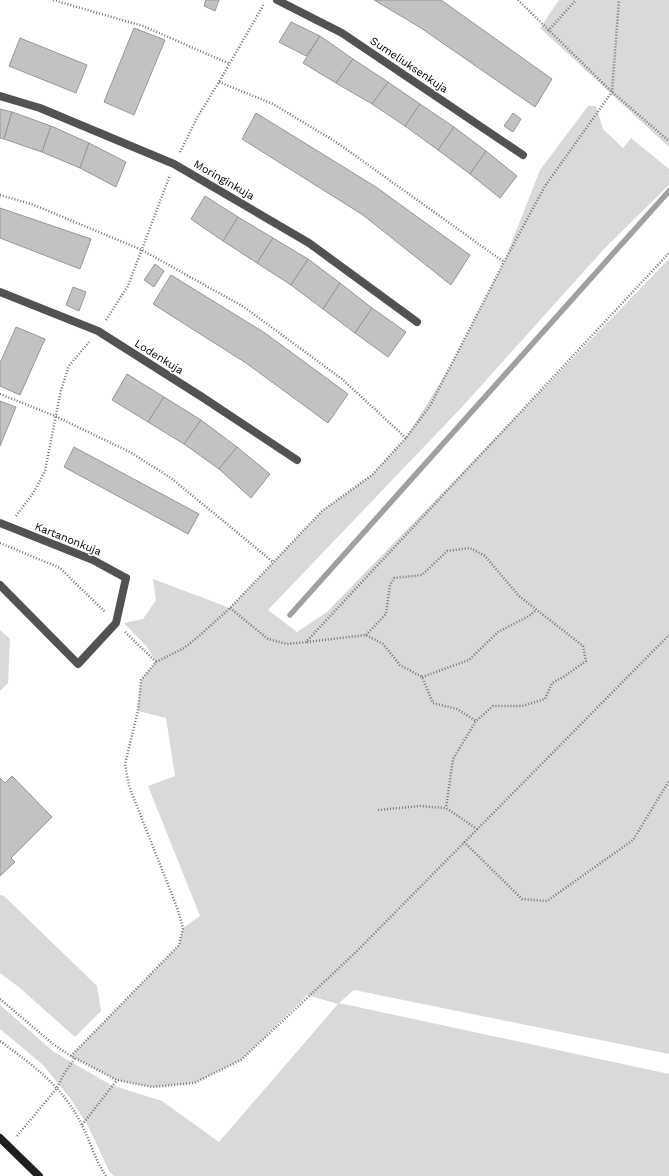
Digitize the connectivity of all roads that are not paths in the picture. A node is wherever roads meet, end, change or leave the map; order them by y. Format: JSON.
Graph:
{"nodes":[{"id":1,"x":277,"y":0,"type":"edge"},
{"id":2,"x":0,"y":96,"type":"edge"},
{"id":3,"x":523,"y":156,"type":"dead end"},
{"id":4,"x":0,"y":292,"type":"edge"},
{"id":5,"x":417,"y":322,"type":"dead end"},
{"id":6,"x":297,"y":460,"type":"dead end"},
{"id":7,"x":0,"y":523,"type":"edge"},
{"id":8,"x":0,"y":585,"type":"edge"},
{"id":9,"x":0,"y":1138,"type":"edge"},
{"id":10,"x":39,"y":1176,"type":"edge"}],
"edges":[{"from":1,"to":3,"type":"street","name":"Sumeliuksenkuja"},
{"from":2,"to":5,"type":"street","name":"Moringinkuja"},
{"from":4,"to":6,"type":"street","name":"Lodenkuja"},
{"from":7,"to":8,"type":"street","name":"Kartanonkuja"},
{"from":9,"to":10,"type":"main road"}]}
